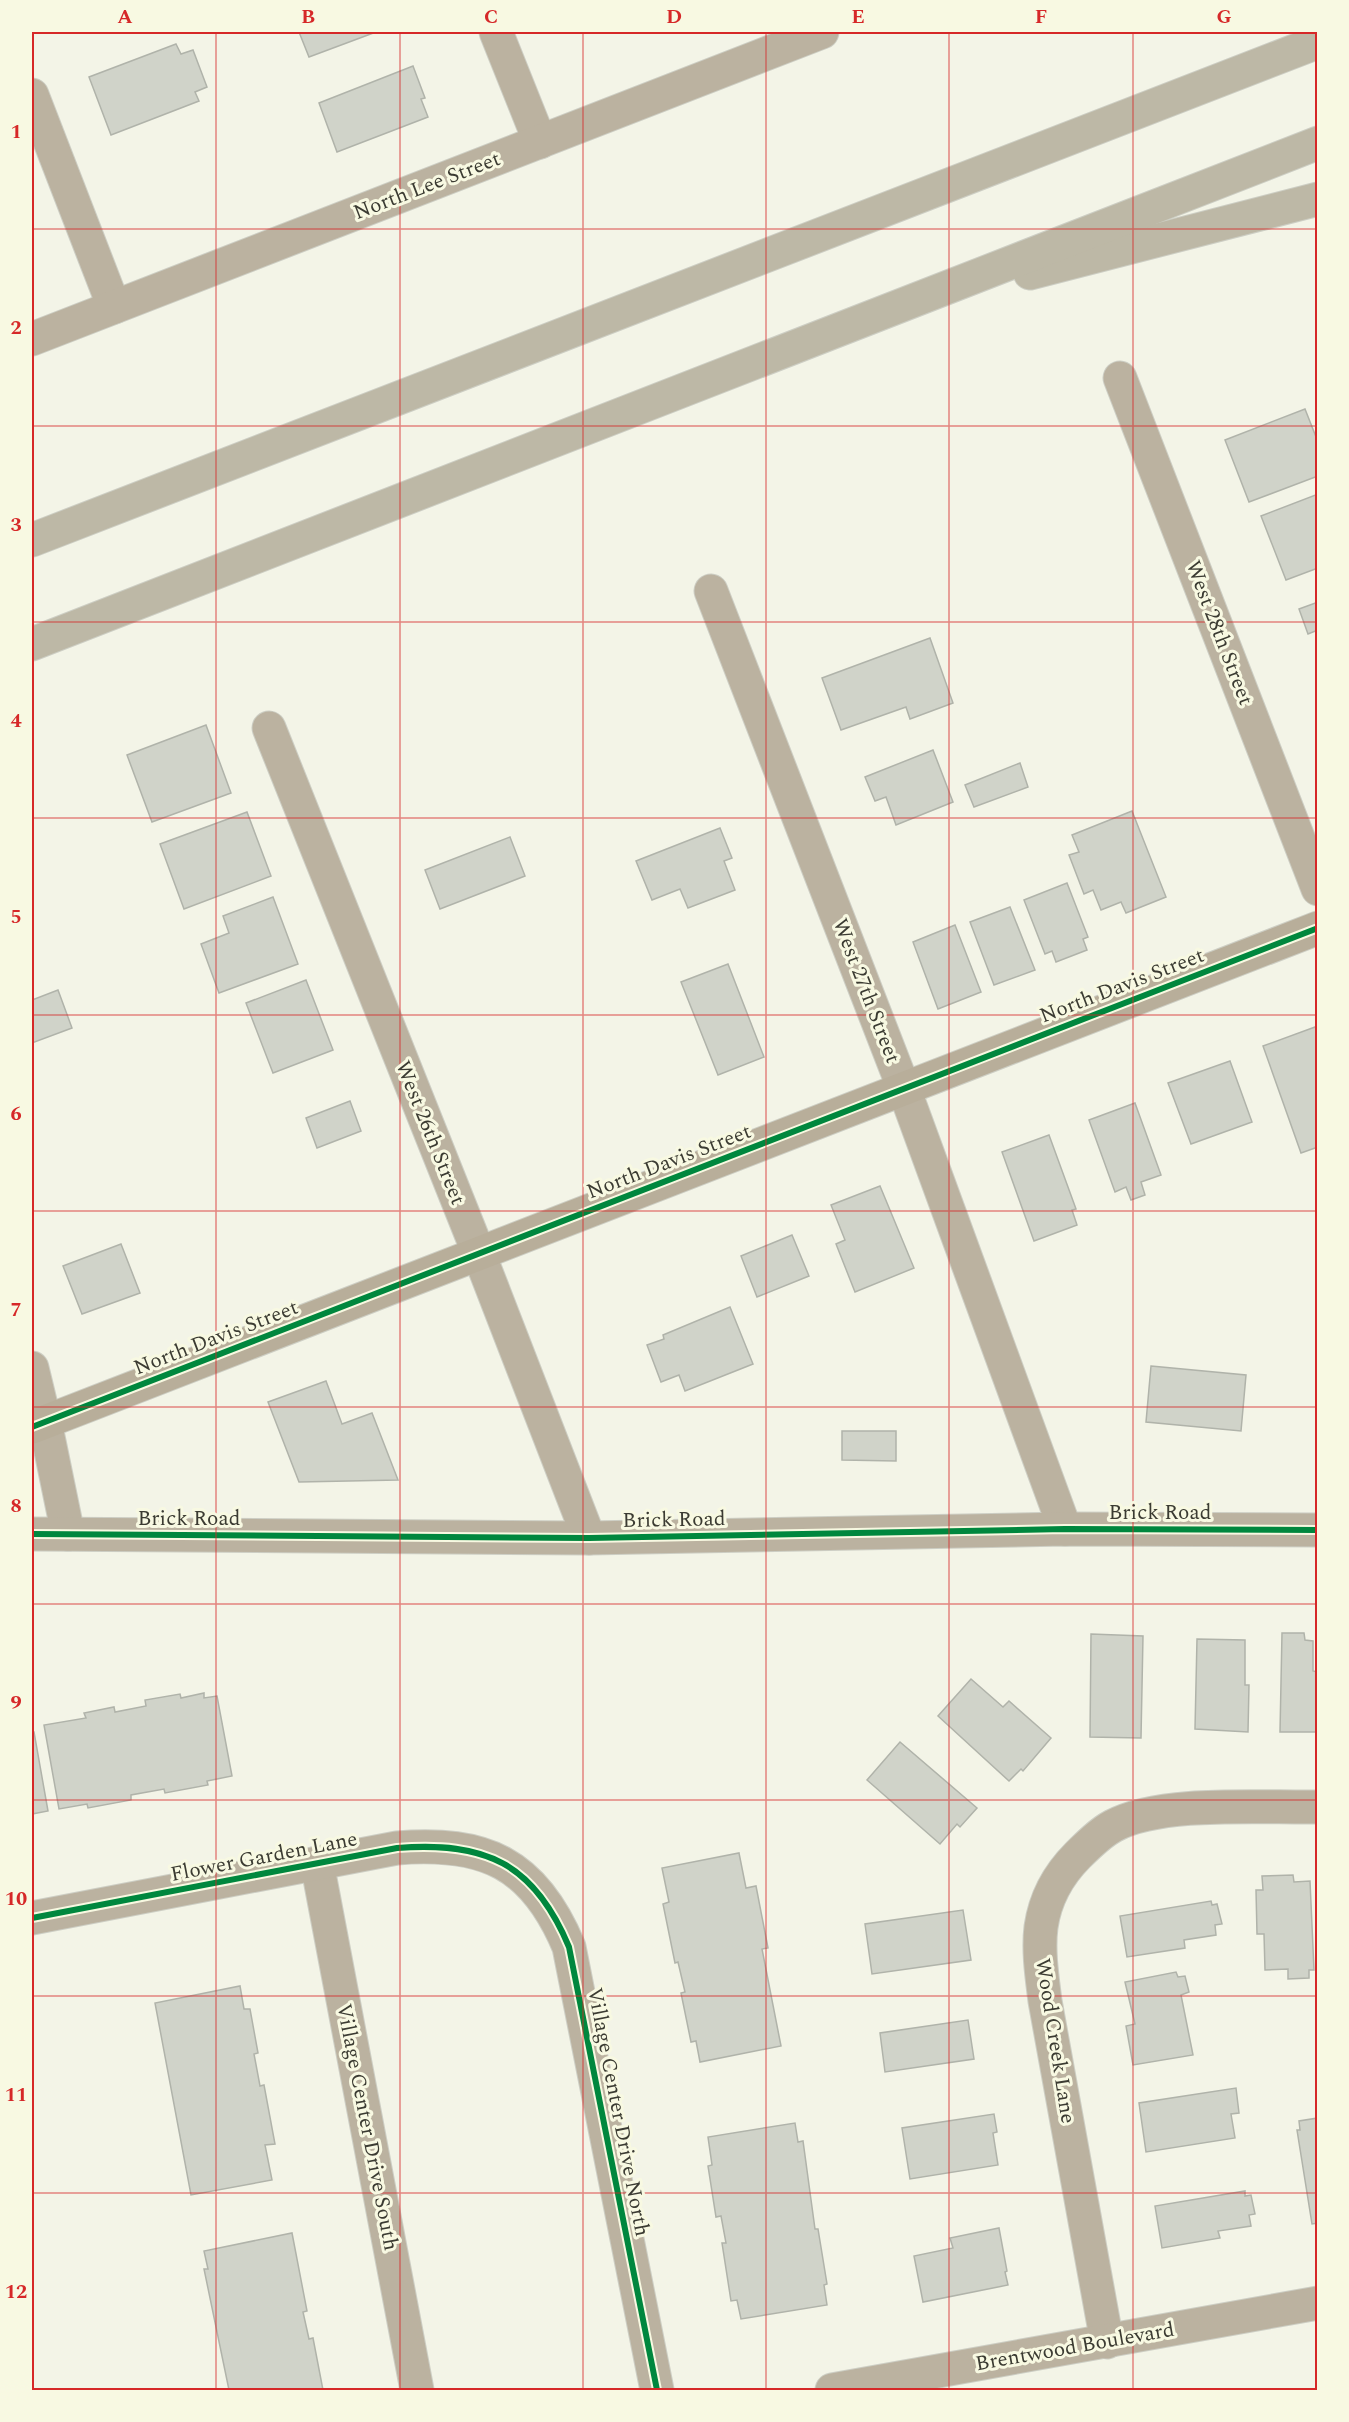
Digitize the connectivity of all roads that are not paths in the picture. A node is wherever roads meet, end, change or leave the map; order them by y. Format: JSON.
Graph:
{"nodes":[{"id":1,"x":496,"y":32,"type":"edge"},
{"id":2,"x":822,"y":32,"type":"edge"},
{"id":3,"x":1315,"y":42,"type":"edge"},
{"id":4,"x":32,"y":95,"type":"edge"},
{"id":5,"x":540,"y":142,"type":"junction"},
{"id":6,"x":1317,"y":143,"type":"edge"},
{"id":7,"x":1317,"y":199,"type":"edge"},
{"id":8,"x":114,"y":307,"type":"junction"},
{"id":9,"x":883,"y":311,"type":"junction"},
{"id":10,"x":32,"y":339,"type":"edge"},
{"id":11,"x":1120,"y":378,"type":"dead end"},
{"id":12,"x":32,"y":540,"type":"edge"},
{"id":13,"x":711,"y":591,"type":"dead end"},
{"id":14,"x":32,"y":644,"type":"edge"},
{"id":15,"x":268,"y":728,"type":"dead end"},
{"id":16,"x":1317,"y":889,"type":"edge"},
{"id":17,"x":1317,"y":928,"type":"edge"},
{"id":18,"x":904,"y":1089,"type":"junction"},
{"id":19,"x":479,"y":1254,"type":"junction"},
{"id":20,"x":32,"y":1368,"type":"edge"},
{"id":21,"x":38,"y":1425,"type":"edge"},
{"id":22,"x":1065,"y":1529,"type":"junction"},
{"id":23,"x":1317,"y":1530,"type":"edge"},
{"id":24,"x":32,"y":1534,"type":"edge"},
{"id":25,"x":68,"y":1534,"type":"junction"},
{"id":26,"x":590,"y":1538,"type":"junction"},
{"id":27,"x":1317,"y":1808,"type":"edge"},
{"id":28,"x":317,"y":1863,"type":"junction"},
{"id":29,"x":502,"y":1863,"type":"joint"},
{"id":30,"x":32,"y":1918,"type":"edge"},
{"id":31,"x":1317,"y":2303,"type":"edge"},
{"id":32,"x":1107,"y":2342,"type":"junction"},
{"id":33,"x":417,"y":2391,"type":"edge"},
{"id":34,"x":657,"y":2391,"type":"edge"},
{"id":35,"x":832,"y":2391,"type":"edge"}],
"edges":[{"from":1,"to":5,"type":"street"},
{"from":2,"to":5,"type":"street","name":"North Lee Street"},
{"from":3,"to":12,"type":"highway"},
{"from":4,"to":8,"type":"street"},
{"from":5,"to":8,"type":"street","name":"North Lee Street"},
{"from":6,"to":9,"type":"highway"},
{"from":7,"to":9,"type":"highway"},
{"from":8,"to":10,"type":"street","name":"North Lee Street"},
{"from":9,"to":14,"type":"highway"},
{"from":11,"to":16,"type":"street","name":"West 28th Street"},
{"from":13,"to":18,"type":"street","name":"West 27th Street"},
{"from":15,"to":19,"type":"street","name":"West 26th Street"},
{"from":17,"to":18,"type":"street","name":"North Davis Street"},
{"from":18,"to":19,"type":"street","name":"North Davis Street"},
{"from":18,"to":22,"type":"street","name":"West 27th Street"},
{"from":19,"to":21,"type":"street","name":"North Davis Street"},
{"from":19,"to":26,"type":"street","name":"West 26th Street"},
{"from":20,"to":21,"type":"street"},
{"from":21,"to":25,"type":"street"},
{"from":22,"to":23,"type":"street","name":"Brick Road"},
{"from":22,"to":26,"type":"street","name":"Brick Road"},
{"from":24,"to":25,"type":"street","name":"Brick Road"},
{"from":25,"to":26,"type":"street","name":"Brick Road"},
{"from":27,"to":32,"type":"street","name":"Wood Creek Lane"},
{"from":28,"to":29,"type":"street","name":"Flower Garden Lane"},
{"from":28,"to":30,"type":"street","name":"Flower Garden Lane"},
{"from":28,"to":33,"type":"street","name":"Village Center Drive South"},
{"from":29,"to":34,"type":"street","name":"Village Center Drive North"},
{"from":31,"to":32,"type":"street","name":"Brentwood Boulevard"},
{"from":32,"to":35,"type":"street","name":"Brentwood Boulevard"}]}
